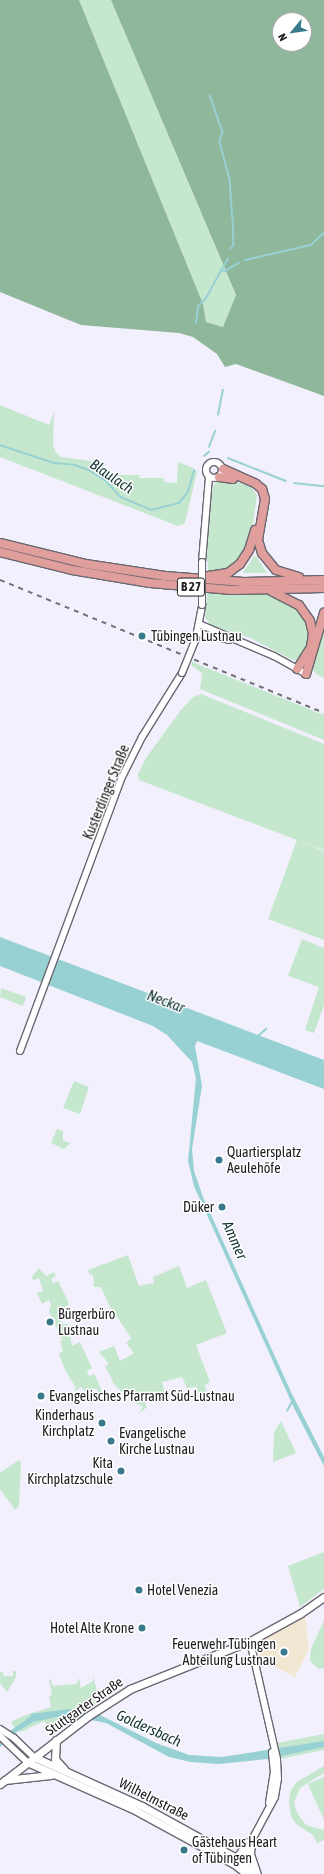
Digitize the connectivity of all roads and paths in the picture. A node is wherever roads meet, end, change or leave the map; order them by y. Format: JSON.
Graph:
{"nodes":[{"id":1,"x":219,"y":475,"type":"junction"},
{"id":2,"x":209,"y":476,"type":"junction"},
{"id":3,"x":208,"y":496,"type":"junction"},
{"id":4,"x":0,"y":543,"type":"edge"},
{"id":5,"x":0,"y":552,"type":"edge"},
{"id":6,"x":191,"y":579,"type":"junction"},
{"id":7,"x":324,"y":579,"type":"edge"},
{"id":8,"x":324,"y":588,"type":"edge"},
{"id":9,"x":270,"y":590,"type":"junction"},
{"id":10,"x":324,"y":613,"type":"edge"},
{"id":11,"x":199,"y":624,"type":"junction"},
{"id":12,"x":197,"y":636,"type":"junction"},
{"id":13,"x":253,"y":646,"type":"junction"},
{"id":14,"x":297,"y":668,"type":"junction"},
{"id":15,"x":306,"y":674,"type":"joint"},
{"id":16,"x":20,"y":1051,"type":"dead end"},
{"id":17,"x":324,"y":1597,"type":"edge"},
{"id":18,"x":250,"y":1641,"type":"junction"},
{"id":19,"x":1,"y":1732,"type":"edge"},
{"id":20,"x":56,"y":1740,"type":"junction"},
{"id":21,"x":34,"y":1757,"type":"junction"},
{"id":22,"x":28,"y":1762,"type":"junction"},
{"id":23,"x":65,"y":1771,"type":"junction"},
{"id":24,"x":52,"y":1775,"type":"junction"},
{"id":25,"x":3,"y":1782,"type":"edge"},
{"id":26,"x":255,"y":1835,"type":"junction"},
{"id":27,"x":251,"y":1842,"type":"junction"},
{"id":28,"x":236,"y":1862,"type":"junction"},
{"id":29,"x":247,"y":1874,"type":"edge"},
{"id":30,"x":256,"y":1874,"type":"edge"}],
"edges":[{"from":1,"to":2,"type":"street"},
{"from":1,"to":2,"type":"street"},
{"from":1,"to":3,"type":"street","name":"Kusterdinger Straße"},
{"from":1,"to":6,"type":"highway"},
{"from":1,"to":7,"type":"highway"},
{"from":2,"to":3,"type":"street","name":"Kusterdinger Straße"},
{"from":3,"to":11,"type":"street","name":"Kusterdinger Straße","bridge":true},
{"from":4,"to":6,"type":"highway","number":"B 27"},
{"from":5,"to":9,"type":"highway","number":"B 27"},
{"from":6,"to":7,"type":"highway","number":"B 27"},
{"from":8,"to":9,"type":"highway","number":"B 27"},
{"from":9,"to":14,"type":"highway"},
{"from":10,"to":15,"type":"highway"},
{"from":11,"to":12,"type":"street","name":"Kusterdinger Straße"},
{"from":11,"to":13,"type":"street"},
{"from":12,"to":13,"type":"street"},
{"from":12,"to":16,"type":"street","name":"Kusterdinger Straße","bridge":true},
{"from":13,"to":14,"type":"street"},
{"from":14,"to":15,"type":"street"},
{"from":17,"to":18,"type":"main road","name":"Stuttgarter Straße"},
{"from":18,"to":20,"type":"main road","name":"Stuttgarter Straße"},
{"from":18,"to":26,"type":"street"},
{"from":19,"to":21,"type":"street"},
{"from":19,"to":22,"type":"street"},
{"from":20,"to":21,"type":"main road","name":"Stuttgarter Straße"},
{"from":20,"to":23,"type":"main road"},
{"from":21,"to":22,"type":"main road","name":"Stuttgarter Straße"},
{"from":21,"to":23,"type":"main road","name":"Wilhelmstraße"},
{"from":22,"to":24,"type":"main road","name":"Wilhelmstraße"},
{"from":22,"to":25,"type":"main road","name":"Stuttgarter Straße"},
{"from":23,"to":28,"type":"main road","name":"Wilhelmstraße"},
{"from":24,"to":25,"type":"main road"},
{"from":24,"to":28,"type":"main road","name":"Wilhelmstraße"},
{"from":26,"to":27,"type":"street"},
{"from":26,"to":28,"type":"street"},
{"from":27,"to":28,"type":"street"},
{"from":27,"to":30,"type":"main road"},
{"from":28,"to":29,"type":"main road","name":"Wilhelmstraße"},
{"from":28,"to":30,"type":"main road","name":"Wilhelmstraße"}]}
